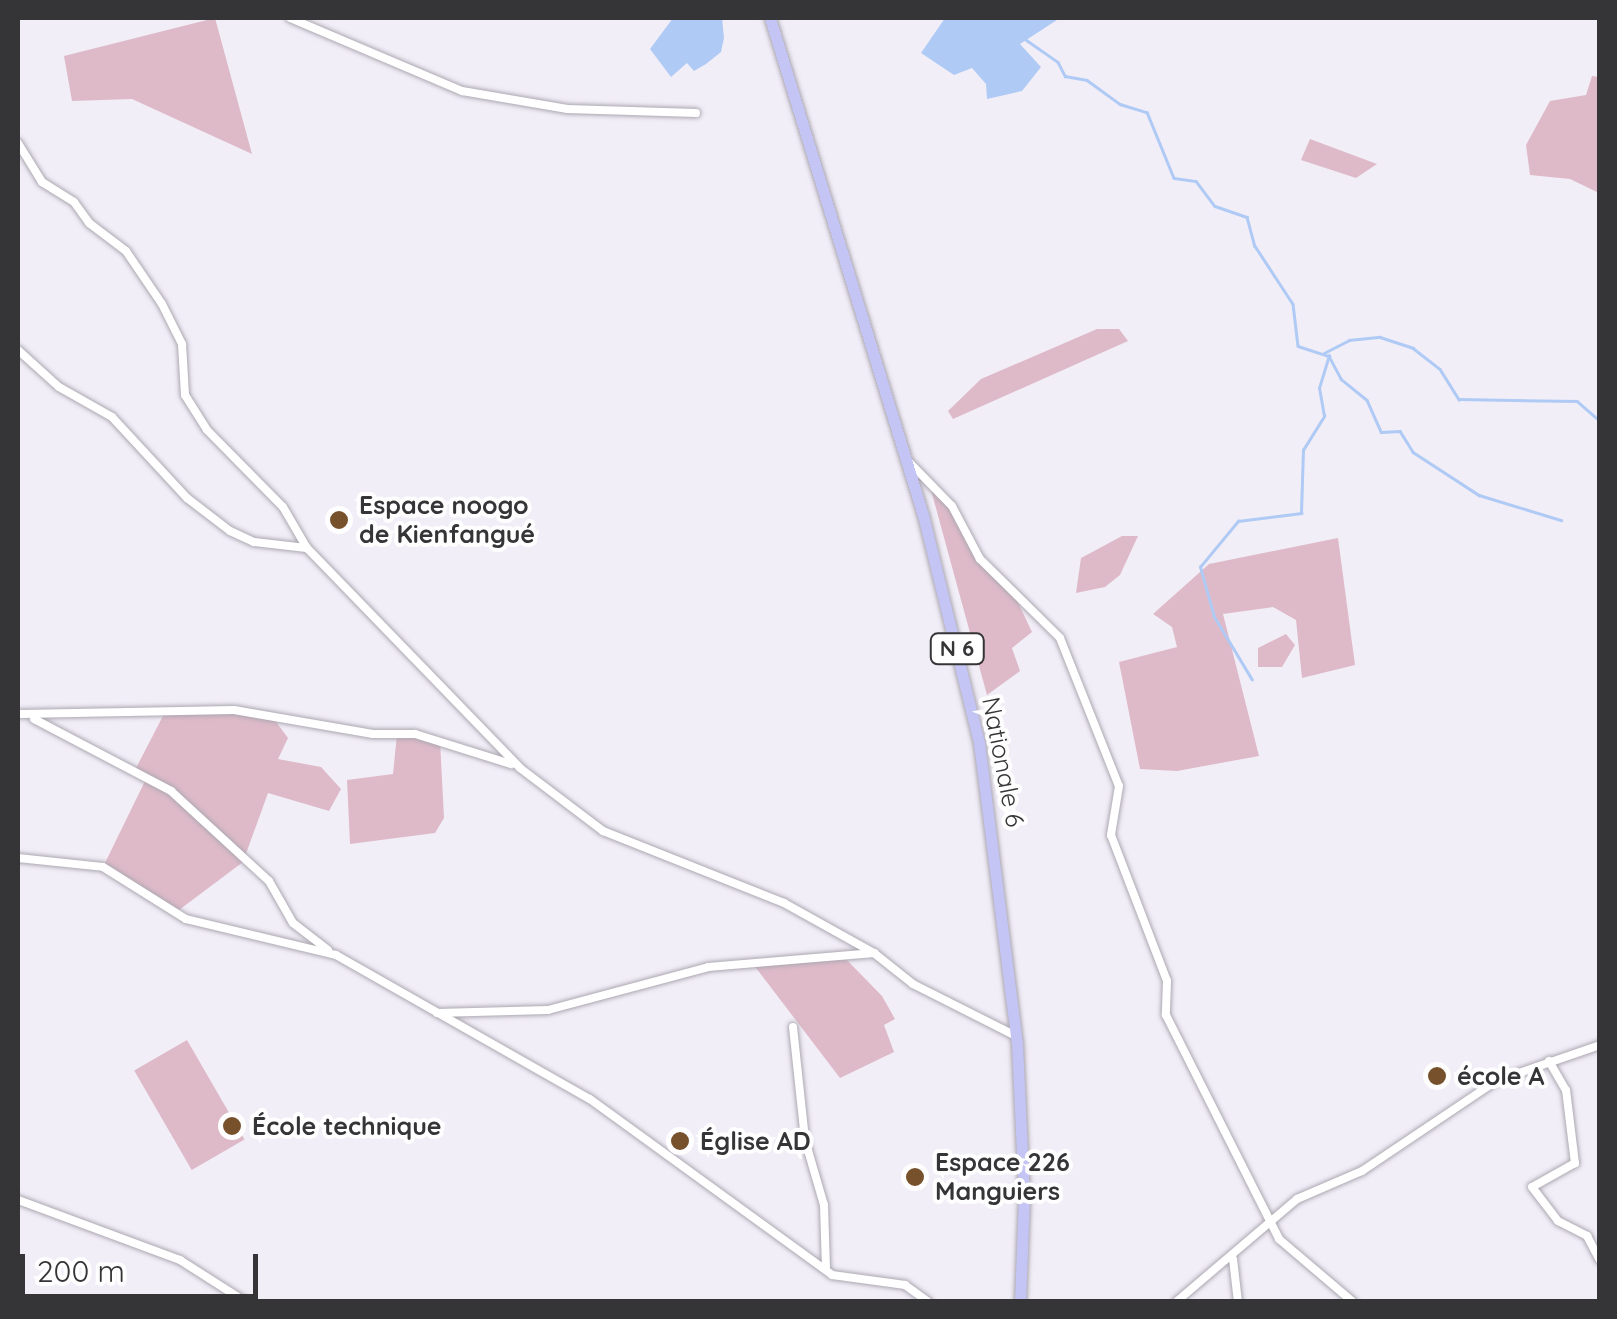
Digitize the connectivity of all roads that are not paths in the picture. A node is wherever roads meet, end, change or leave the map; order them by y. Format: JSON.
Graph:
{"nodes":[{"id":1,"x":290,"y":18,"type":"edge"},
{"id":2,"x":770,"y":18,"type":"edge"},
{"id":3,"x":696,"y":112,"type":"dead end"},
{"id":4,"x":18,"y":143,"type":"edge"},
{"id":5,"x":18,"y":350,"type":"edge"},
{"id":6,"x":904,"y":456,"type":"junction"},
{"id":7,"x":306,"y":548,"type":"junction"},
{"id":8,"x":19,"y":714,"type":"edge"},
{"id":9,"x":520,"y":768,"type":"junction"},
{"id":10,"x":18,"y":858,"type":"edge"},
{"id":11,"x":874,"y":953,"type":"junction"},
{"id":12,"x":336,"y":955,"type":"junction"},
{"id":13,"x":432,"y":1013,"type":"junction"},
{"id":14,"x":793,"y":1027,"type":"dead end"},
{"id":15,"x":1016,"y":1036,"type":"junction"},
{"id":16,"x":1600,"y":1045,"type":"edge"},
{"id":17,"x":1549,"y":1060,"type":"junction"},
{"id":18,"x":18,"y":1200,"type":"edge"},
{"id":19,"x":1270,"y":1222,"type":"junction"},
{"id":20,"x":1233,"y":1259,"type":"junction"},
{"id":21,"x":1600,"y":1260,"type":"edge"},
{"id":22,"x":826,"y":1270,"type":"junction"},
{"id":23,"x":246,"y":1302,"type":"edge"},
{"id":24,"x":928,"y":1302,"type":"edge"},
{"id":25,"x":1020,"y":1302,"type":"edge"},
{"id":26,"x":1176,"y":1302,"type":"edge"},
{"id":27,"x":1238,"y":1302,"type":"edge"},
{"id":28,"x":1352,"y":1302,"type":"edge"}],
"edges":[{"from":1,"to":3,"type":"street"},
{"from":2,"to":6,"type":"main road","name":"Nationale 6","number":"N 6"},
{"from":4,"to":7,"type":"street"},
{"from":5,"to":7,"type":"street"},
{"from":6,"to":15,"type":"main road","name":"Nationale 6","number":"N 6"},
{"from":6,"to":19,"type":"street"},
{"from":7,"to":9,"type":"street"},
{"from":8,"to":9,"type":"street"},
{"from":8,"to":12,"type":"street"},
{"from":9,"to":11,"type":"street"},
{"from":10,"to":12,"type":"street"},
{"from":11,"to":13,"type":"street"},
{"from":11,"to":15,"type":"street"},
{"from":12,"to":13,"type":"street"},
{"from":13,"to":22,"type":"street"},
{"from":14,"to":22,"type":"street"},
{"from":15,"to":25,"type":"main road","name":"Nationale 6","number":"N 6"},
{"from":16,"to":17,"type":"street"},
{"from":17,"to":19,"type":"street"},
{"from":17,"to":21,"type":"street"},
{"from":18,"to":23,"type":"street"},
{"from":19,"to":20,"type":"street"},
{"from":19,"to":28,"type":"street"},
{"from":20,"to":26,"type":"street"},
{"from":20,"to":27,"type":"street"},
{"from":22,"to":24,"type":"street"}]}
